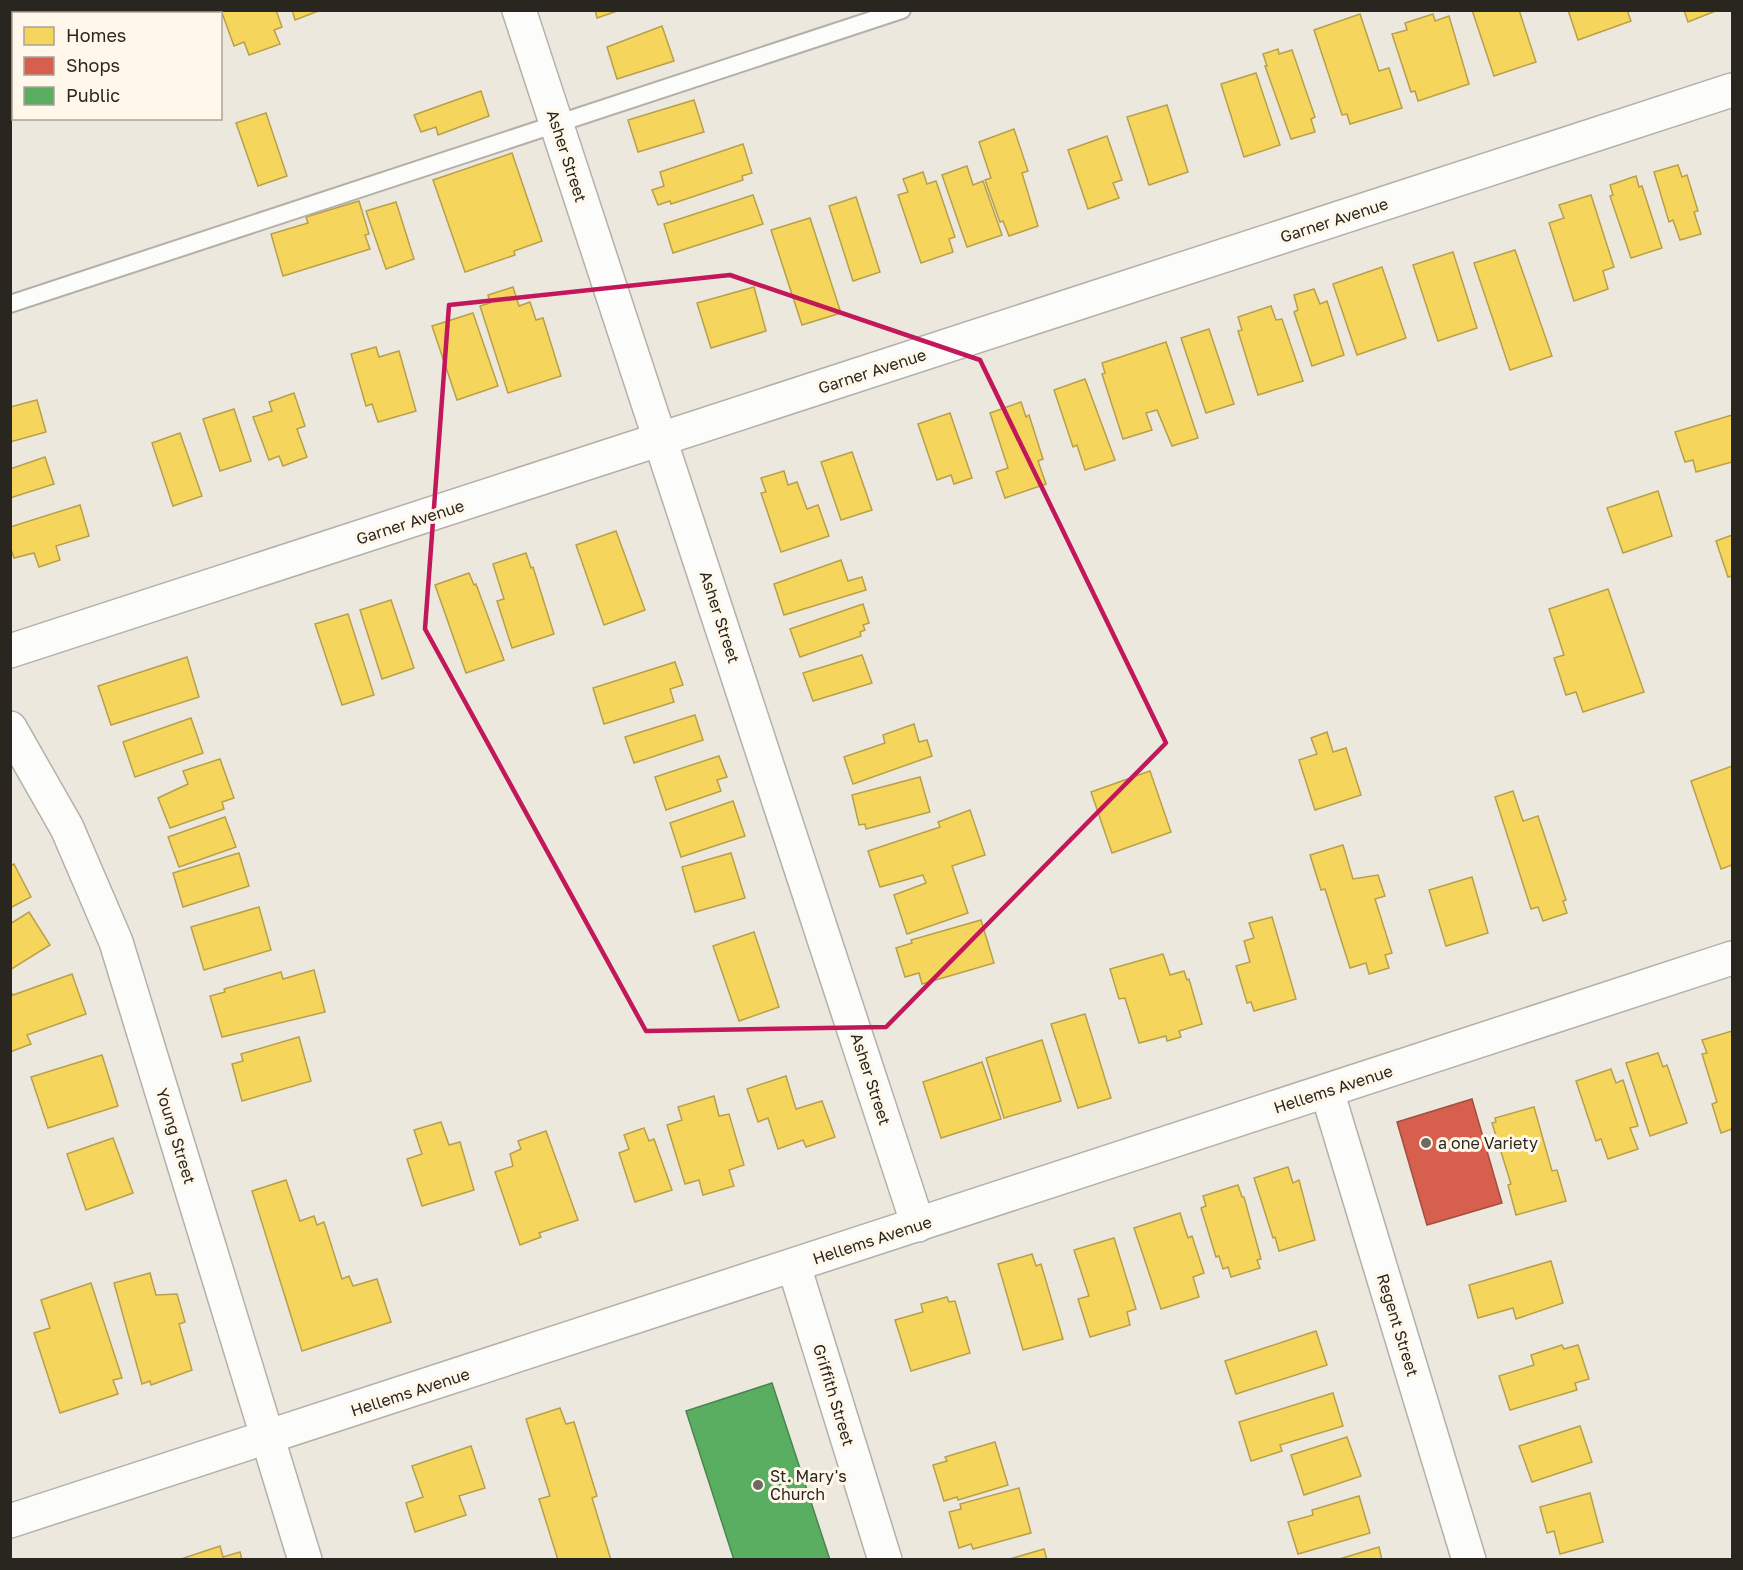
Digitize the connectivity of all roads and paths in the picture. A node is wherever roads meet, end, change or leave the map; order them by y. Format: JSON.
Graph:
{"nodes":[{"id":1,"x":519,"y":10,"type":"edge"},
{"id":2,"x":902,"y":10,"type":"edge"},
{"id":3,"x":1732,"y":90,"type":"edge"},
{"id":4,"x":556,"y":122,"type":"junction"},
{"id":5,"x":10,"y":304,"type":"edge"},
{"id":6,"x":661,"y":440,"type":"junction"},
{"id":7,"x":10,"y":651,"type":"edge"},
{"id":8,"x":10,"y":728,"type":"edge"},
{"id":9,"x":1732,"y":958,"type":"edge"},
{"id":10,"x":1327,"y":1091,"type":"junction"},
{"id":11,"x":918,"y":1225,"type":"junction"},
{"id":12,"x":794,"y":1266,"type":"junction"},
{"id":13,"x":269,"y":1438,"type":"junction"},
{"id":14,"x":10,"y":1521,"type":"edge"},
{"id":15,"x":305,"y":1560,"type":"edge"},
{"id":16,"x":885,"y":1560,"type":"edge"},
{"id":17,"x":1469,"y":1560,"type":"edge"}],
"edges":[{"from":1,"to":4,"type":"street","name":"Asher Street"},
{"from":2,"to":4,"type":"lane"},
{"from":3,"to":6,"type":"street","name":"Garner Avenue"},
{"from":4,"to":5,"type":"lane"},
{"from":4,"to":6,"type":"street","name":"Asher Street"},
{"from":6,"to":7,"type":"street","name":"Garner Avenue"},
{"from":6,"to":11,"type":"street","name":"Asher Street"},
{"from":8,"to":13,"type":"street","name":"Young Street"},
{"from":9,"to":10,"type":"street","name":"Hellems Avenue"},
{"from":10,"to":11,"type":"street","name":"Hellems Avenue"},
{"from":10,"to":17,"type":"street","name":"Regent Street"},
{"from":11,"to":12,"type":"street","name":"Hellems Avenue"},
{"from":12,"to":13,"type":"street","name":"Hellems Avenue"},
{"from":12,"to":16,"type":"street","name":"Griffith Street"},
{"from":13,"to":14,"type":"street","name":"Hellems Avenue"},
{"from":13,"to":15,"type":"street","name":"Young Street"}]}
